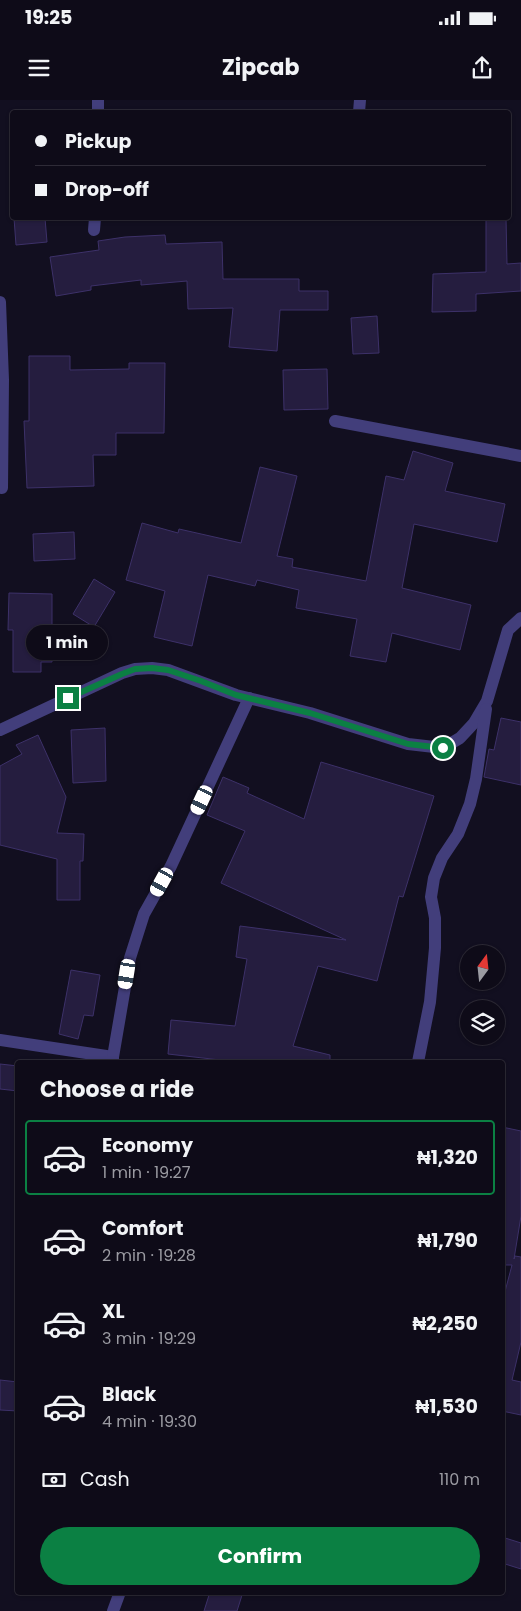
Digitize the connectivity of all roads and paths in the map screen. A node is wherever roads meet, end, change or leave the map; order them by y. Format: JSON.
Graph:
{"nodes":[{"id":1,"x":0,"y":302,"type":"edge"},
{"id":2,"x":335,"y":420,"type":"dead end"},
{"id":3,"x":521,"y":456,"type":"edge"},
{"id":4,"x":2,"y":488,"type":"dead end"},
{"id":5,"x":520,"y":615,"type":"edge"},
{"id":6,"x":249,"y":698,"type":"junction"},
{"id":7,"x":487,"y":702,"type":"junction"},
{"id":8,"x":0,"y":730,"type":"edge"},
{"id":9,"x":0,"y":1040,"type":"edge"},
{"id":10,"x":113,"y":1060,"type":"edge"},
{"id":11,"x":418,"y":1060,"type":"edge"},
{"id":12,"x":119,"y":1595,"type":"edge"},
{"id":13,"x":113,"y":1611,"type":"edge"}],
"edges":[{"from":1,"to":4,"type":"street"},
{"from":2,"to":3,"type":"street"},
{"from":5,"to":7,"type":"street"},
{"from":6,"to":7,"type":"street"},
{"from":6,"to":8,"type":"street"},
{"from":6,"to":10,"type":"street"},
{"from":7,"to":11,"type":"street"},
{"from":9,"to":10,"type":"street"},
{"from":12,"to":13,"type":"street"}]}
